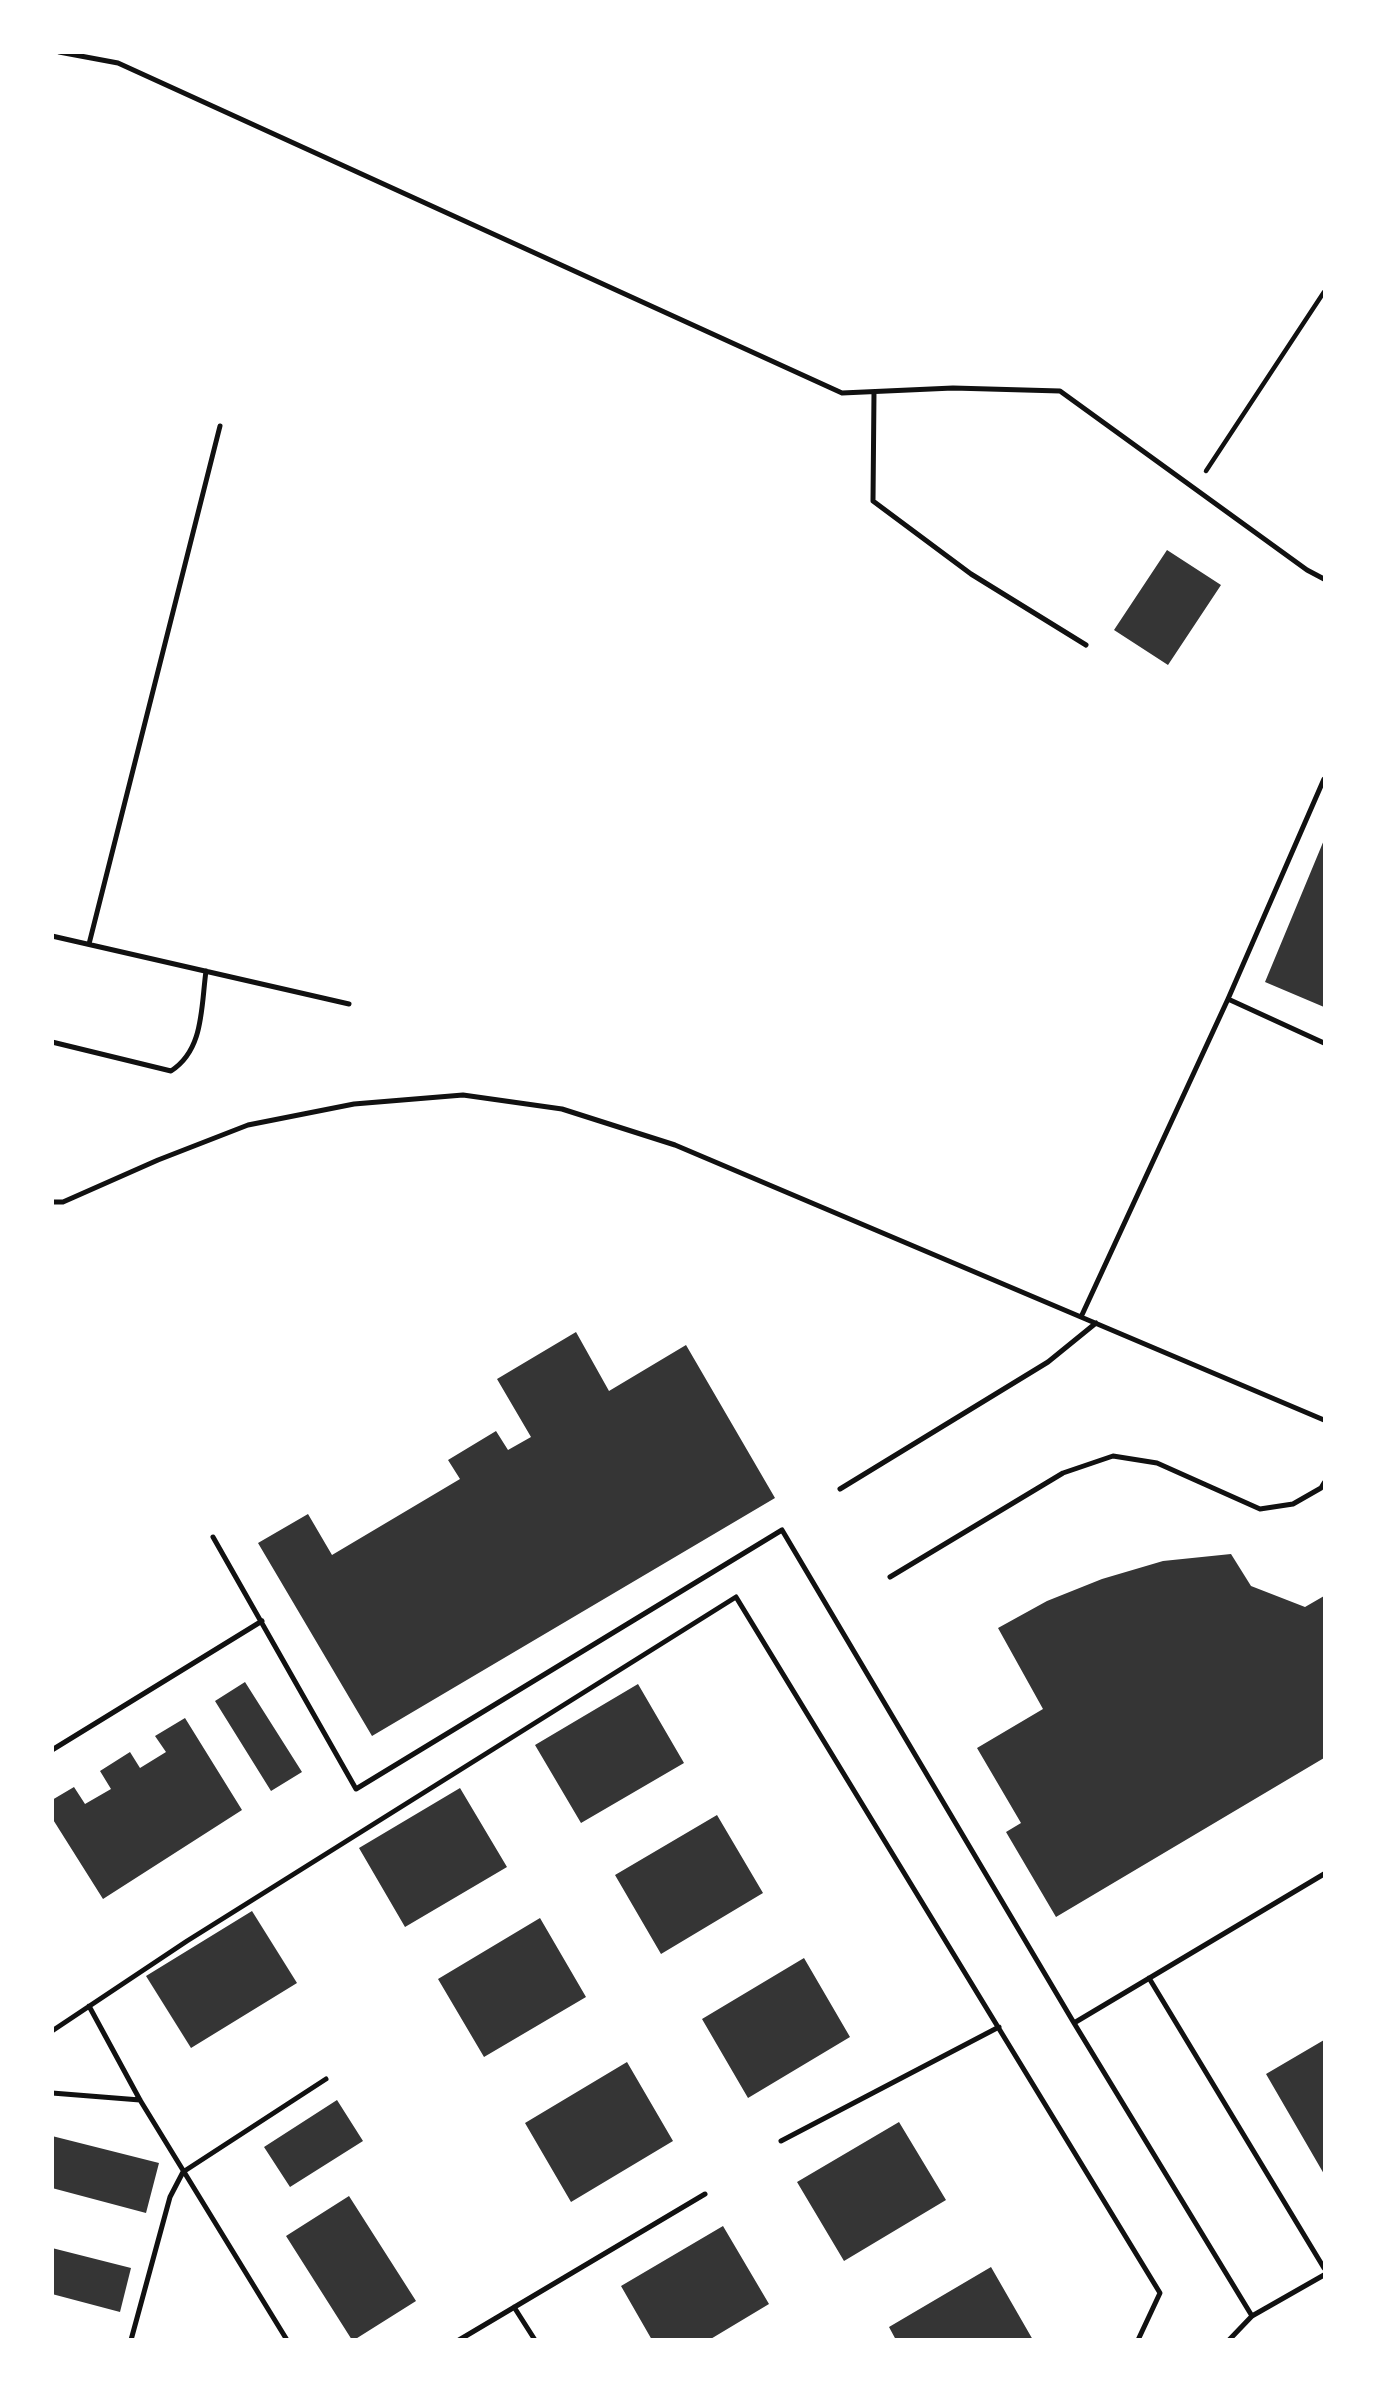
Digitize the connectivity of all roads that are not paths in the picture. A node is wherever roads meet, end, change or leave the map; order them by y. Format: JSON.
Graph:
{"nodes":[{"id":1,"x":59,"y":52,"type":"edge"},
{"id":2,"x":874,"y":392,"type":"junction"},
{"id":3,"x":220,"y":426,"type":"dead end"},
{"id":4,"x":1325,"y":579,"type":"edge"},
{"id":5,"x":1086,"y":645,"type":"dead end"},
{"id":6,"x":1325,"y":779,"type":"edge"},
{"id":7,"x":52,"y":936,"type":"edge"},
{"id":8,"x":89,"y":944,"type":"junction"},
{"id":9,"x":206,"y":971,"type":"junction"},
{"id":10,"x":1228,"y":999,"type":"junction"},
{"id":11,"x":349,"y":1004,"type":"dead end"},
{"id":12,"x":52,"y":1042,"type":"edge"},
{"id":13,"x":1325,"y":1043,"type":"edge"},
{"id":14,"x":52,"y":1202,"type":"edge"},
{"id":15,"x":1081,"y":1317,"type":"junction"},
{"id":16,"x":1096,"y":1323,"type":"junction"},
{"id":17,"x":1325,"y":1420,"type":"edge"},
{"id":18,"x":1325,"y":1483,"type":"edge"},
{"id":19,"x":840,"y":1489,"type":"dead end"},
{"id":20,"x":213,"y":1537,"type":"dead end"},
{"id":21,"x":890,"y":1577,"type":"dead end"},
{"id":22,"x":262,"y":1621,"type":"junction"},
{"id":23,"x":52,"y":1750,"type":"edge"},
{"id":24,"x":1325,"y":1874,"type":"edge"},
{"id":25,"x":1149,"y":1978,"type":"junction"},
{"id":26,"x":89,"y":2006,"type":"junction"},
{"id":27,"x":1074,"y":2023,"type":"junction"},
{"id":28,"x":999,"y":2027,"type":"junction"},
{"id":29,"x":52,"y":2031,"type":"edge"},
{"id":30,"x":326,"y":2079,"type":"dead end"},
{"id":31,"x":52,"y":2093,"type":"edge"},
{"id":32,"x":140,"y":2100,"type":"junction"},
{"id":33,"x":781,"y":2141,"type":"dead end"},
{"id":34,"x":183,"y":2172,"type":"junction"},
{"id":35,"x":705,"y":2194,"type":"dead end"},
{"id":36,"x":1325,"y":2267,"type":"edge"},
{"id":37,"x":1325,"y":2275,"type":"edge"},
{"id":38,"x":514,"y":2307,"type":"junction"},
{"id":39,"x":1252,"y":2316,"type":"junction"},
{"id":40,"x":131,"y":2340,"type":"edge"},
{"id":41,"x":287,"y":2340,"type":"edge"},
{"id":42,"x":459,"y":2340,"type":"edge"},
{"id":43,"x":535,"y":2340,"type":"edge"},
{"id":44,"x":1138,"y":2340,"type":"edge"},
{"id":45,"x":1229,"y":2340,"type":"edge"}],
"edges":[{"from":1,"to":2,"type":"lane"},
{"from":2,"to":4,"type":"lane"},
{"from":2,"to":5,"type":"lane"},
{"from":3,"to":8,"type":"lane"},
{"from":6,"to":10,"type":"lane"},
{"from":7,"to":8,"type":"lane"},
{"from":8,"to":9,"type":"lane"},
{"from":9,"to":11,"type":"lane"},
{"from":9,"to":12,"type":"lane"},
{"from":10,"to":13,"type":"lane"},
{"from":10,"to":15,"type":"lane"},
{"from":14,"to":15,"type":"lane"},
{"from":15,"to":16,"type":"lane"},
{"from":16,"to":17,"type":"lane"},
{"from":16,"to":19,"type":"lane"},
{"from":18,"to":21,"type":"lane"},
{"from":20,"to":22,"type":"lane"},
{"from":22,"to":23,"type":"lane"},
{"from":22,"to":27,"type":"lane"},
{"from":24,"to":25,"type":"lane"},
{"from":25,"to":27,"type":"lane"},
{"from":25,"to":36,"type":"lane"},
{"from":26,"to":28,"type":"lane"},
{"from":26,"to":29,"type":"lane"},
{"from":26,"to":32,"type":"lane"},
{"from":27,"to":39,"type":"lane"},
{"from":28,"to":33,"type":"lane"},
{"from":28,"to":44,"type":"lane"},
{"from":30,"to":34,"type":"lane"},
{"from":31,"to":32,"type":"lane"},
{"from":32,"to":34,"type":"lane"},
{"from":34,"to":40,"type":"lane"},
{"from":34,"to":41,"type":"lane"},
{"from":35,"to":38,"type":"lane"},
{"from":37,"to":39,"type":"lane"},
{"from":38,"to":42,"type":"lane"},
{"from":38,"to":43,"type":"lane"},
{"from":39,"to":45,"type":"lane"}]}
